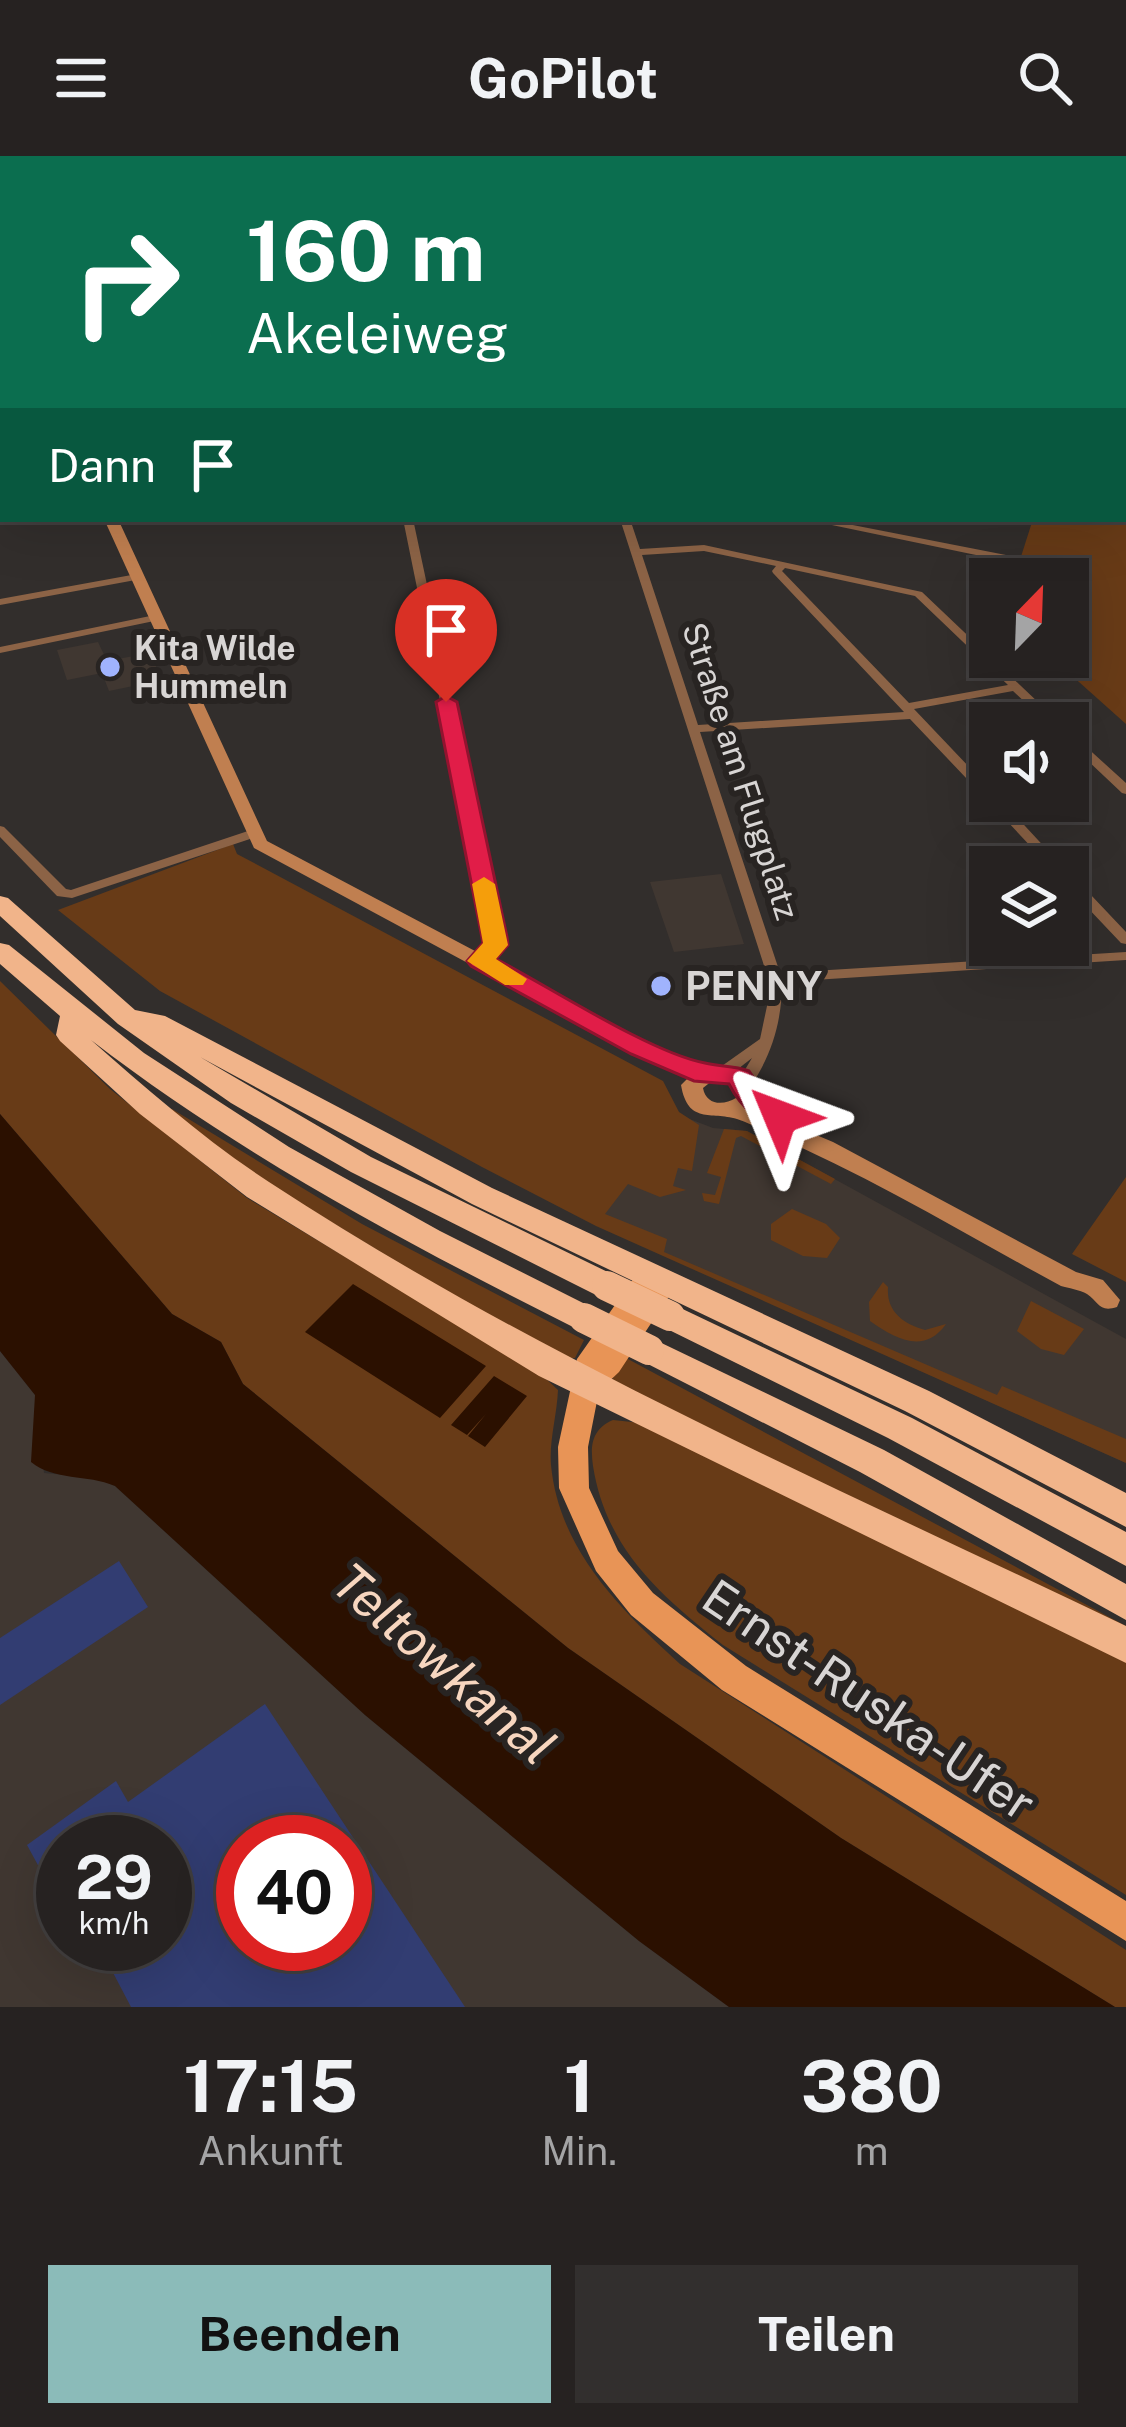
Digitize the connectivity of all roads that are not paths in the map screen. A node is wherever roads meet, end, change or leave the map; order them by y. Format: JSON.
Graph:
{"nodes":[{"id":1,"x":112,"y":522,"type":"edge"},
{"id":2,"x":409,"y":522,"type":"edge"},
{"id":3,"x":627,"y":522,"type":"edge"},
{"id":4,"x":823,"y":522,"type":"edge"},
{"id":5,"x":637,"y":552,"type":"junction"},
{"id":6,"x":980,"y":554,"type":"dead end"},
{"id":7,"x":782,"y":565,"type":"junction"},
{"id":8,"x":137,"y":577,"type":"junction"},
{"id":9,"x":0,"y":602,"type":"edge"},
{"id":10,"x":155,"y":617,"type":"junction"},
{"id":11,"x":0,"y":650,"type":"edge"},
{"id":12,"x":1015,"y":687,"type":"junction"},
{"id":13,"x":1031,"y":702,"type":"edge"},
{"id":14,"x":910,"y":711,"type":"junction"},
{"id":15,"x":697,"y":729,"type":"junction"},
{"id":16,"x":1089,"y":756,"type":"edge"},
{"id":17,"x":969,"y":774,"type":"edge"},
{"id":18,"x":1126,"y":790,"type":"edge"},
{"id":19,"x":1015,"y":822,"type":"edge"},
{"id":20,"x":0,"y":830,"type":"edge"},
{"id":21,"x":252,"y":833,"type":"junction"},
{"id":22,"x":1037,"y":846,"type":"edge"},
{"id":23,"x":1089,"y":901,"type":"edge"},
{"id":24,"x":0,"y":902,"type":"edge"},
{"id":25,"x":1126,"y":940,"type":"edge"},
{"id":26,"x":0,"y":951,"type":"edge"},
{"id":27,"x":1126,"y":956,"type":"edge"},
{"id":28,"x":480,"y":961,"type":"junction"},
{"id":29,"x":775,"y":978,"type":"junction"},
{"id":30,"x":72,"y":1017,"type":"junction"},
{"id":31,"x":127,"y":1018,"type":"junction"},
{"id":32,"x":762,"y":1043,"type":"junction"},
{"id":33,"x":707,"y":1077,"type":"junction"},
{"id":34,"x":743,"y":1096,"type":"junction"},
{"id":35,"x":656,"y":1279,"type":"junction"},
{"id":36,"x":1117,"y":1305,"type":"edge"},
{"id":37,"x":586,"y":1386,"type":"junction"},
{"id":38,"x":1126,"y":1510,"type":"edge"},
{"id":39,"x":1126,"y":1550,"type":"edge"},
{"id":40,"x":1126,"y":1603,"type":"edge"},
{"id":41,"x":1126,"y":1646,"type":"edge"},
{"id":42,"x":1126,"y":1922,"type":"edge"}],
"edges":[{"from":1,"to":8,"type":"street"},
{"from":2,"to":28,"type":"street"},
{"from":3,"to":5,"type":"street","name":"Straße am Flugplatz"},
{"from":4,"to":6,"type":"street"},
{"from":5,"to":7,"type":"street"},
{"from":5,"to":15,"type":"street","name":"Straße am Flugplatz"},
{"from":7,"to":12,"type":"street"},
{"from":7,"to":14,"type":"street"},
{"from":8,"to":9,"type":"street"},
{"from":8,"to":10,"type":"street"},
{"from":10,"to":11,"type":"street"},
{"from":10,"to":21,"type":"street"},
{"from":12,"to":13,"type":"street"},
{"from":12,"to":14,"type":"street"},
{"from":14,"to":15,"type":"street"},
{"from":14,"to":17,"type":"street"},
{"from":15,"to":29,"type":"street","name":"Straße am Flugplatz"},
{"from":16,"to":18,"type":"street"},
{"from":19,"to":22,"type":"street"},
{"from":20,"to":21,"type":"street"},
{"from":21,"to":28,"type":"street"},
{"from":23,"to":25,"type":"street"},
{"from":24,"to":31,"type":"highway"},
{"from":26,"to":30,"type":"highway"},
{"from":27,"to":29,"type":"street"},
{"from":28,"to":33,"type":"street"},
{"from":29,"to":32,"type":"street","name":"Straße am Flugplatz"},
{"from":30,"to":37,"type":"highway"},
{"from":30,"to":40,"type":"highway","bridge":true},
{"from":31,"to":35,"type":"highway"},
{"from":31,"to":39,"type":"highway","bridge":true},
{"from":32,"to":33,"type":"street"},
{"from":32,"to":34,"type":"street","name":"Straße am Flugplatz"},
{"from":33,"to":34,"type":"street"},
{"from":33,"to":34,"type":"street"},
{"from":34,"to":36,"type":"street"},
{"from":35,"to":37,"type":"main road","name":"Ernst-Ruska-Ufer"},
{"from":35,"to":38,"type":"highway"},
{"from":37,"to":41,"type":"highway"},
{"from":37,"to":42,"type":"main road","name":"Ernst-Ruska-Ufer"}]}
